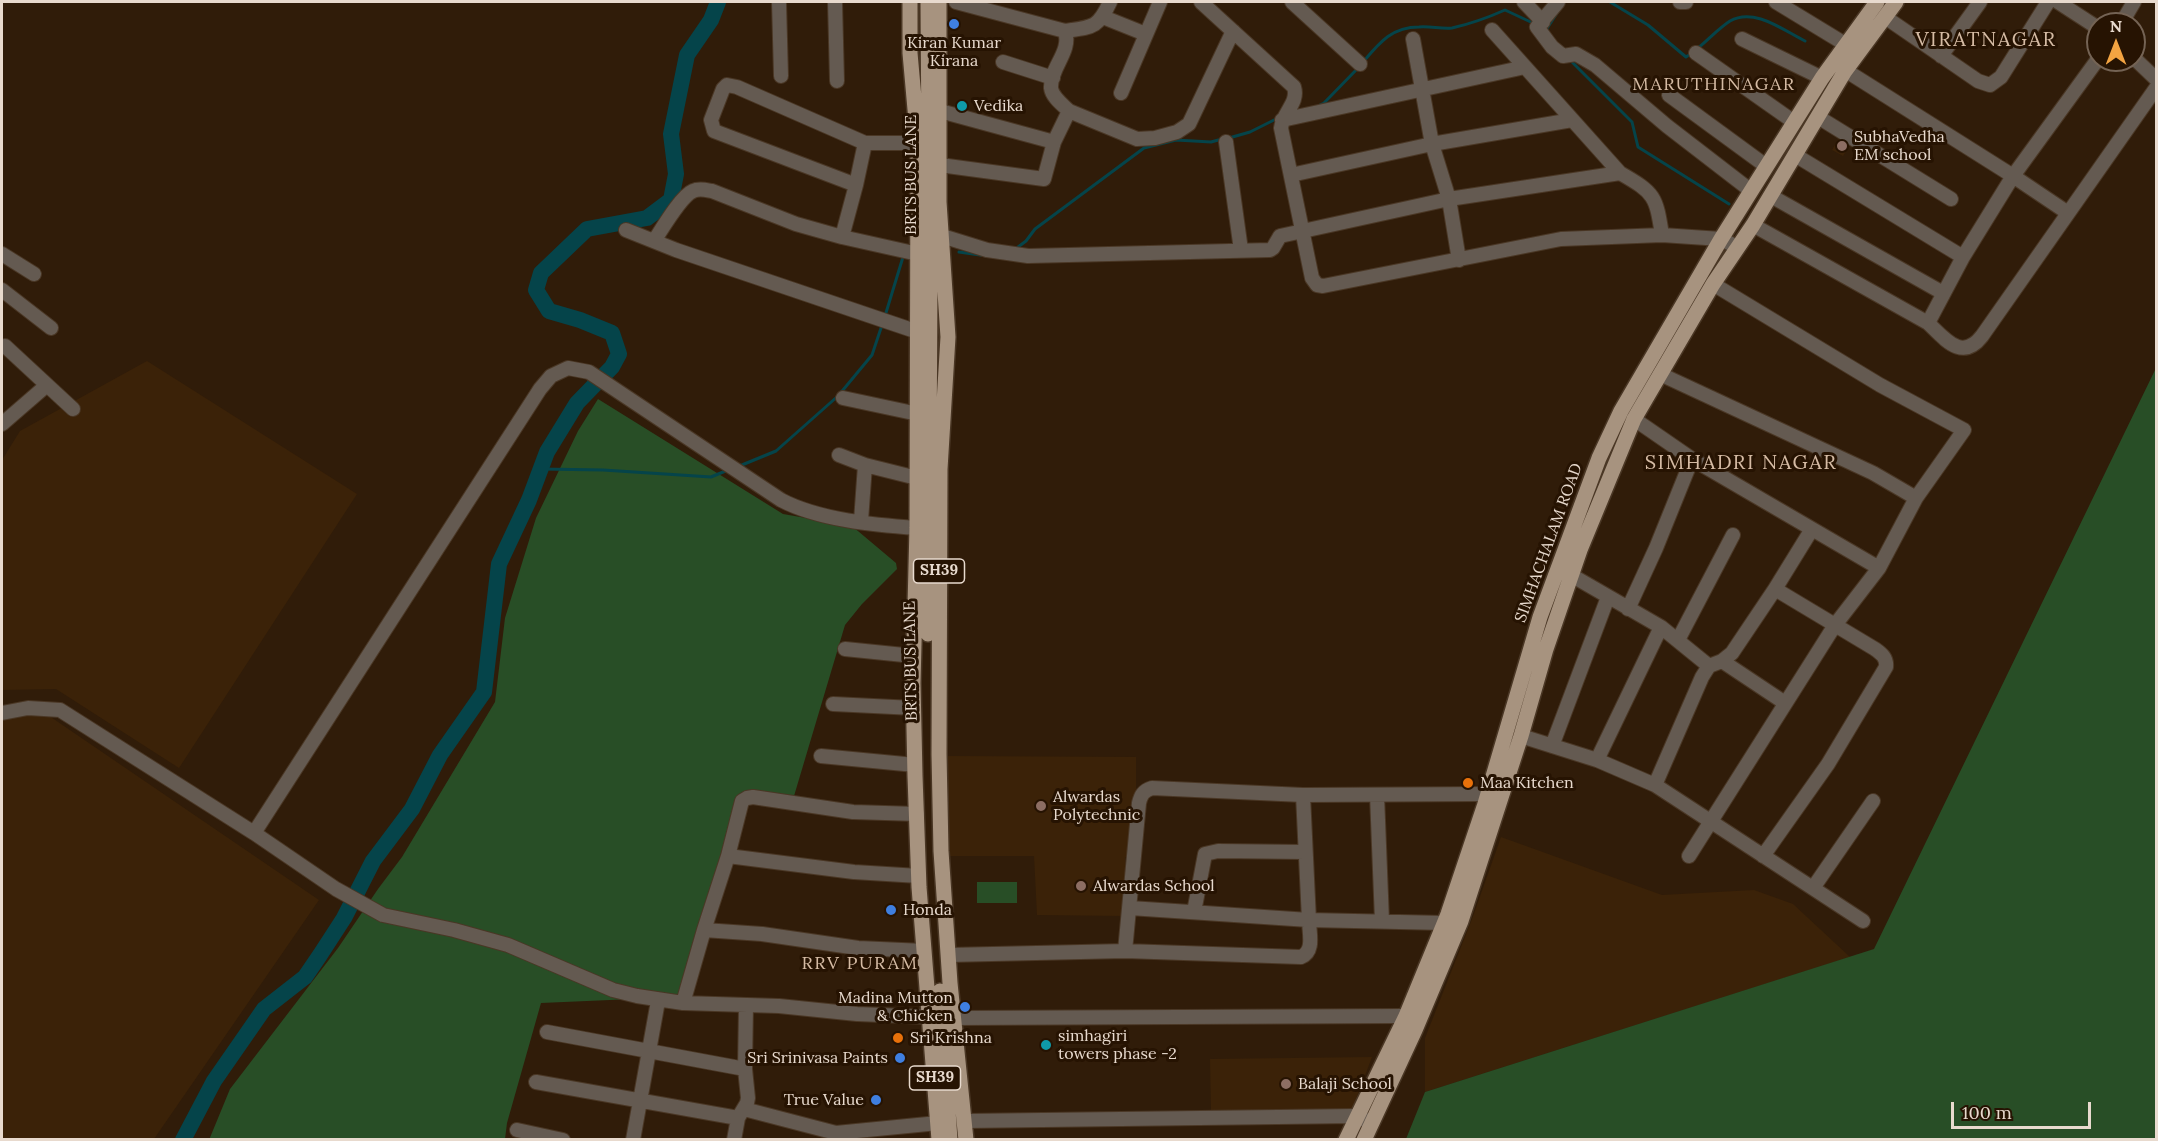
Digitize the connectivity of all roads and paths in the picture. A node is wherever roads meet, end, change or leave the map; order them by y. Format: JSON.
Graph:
{"nodes":[{"id":1,"x":779,"y":2,"type":"edge"},
{"id":2,"x":835,"y":2,"type":"edge"},
{"id":3,"x":910,"y":2,"type":"edge"},
{"id":4,"x":928,"y":2,"type":"edge"},
{"id":5,"x":939,"y":2,"type":"edge"},
{"id":6,"x":956,"y":2,"type":"edge"},
{"id":7,"x":1110,"y":2,"type":"edge"},
{"id":8,"x":1160,"y":2,"type":"edge"},
{"id":9,"x":1201,"y":2,"type":"edge"},
{"id":10,"x":1292,"y":2,"type":"edge"},
{"id":11,"x":1524,"y":2,"type":"edge"},
{"id":12,"x":1558,"y":2,"type":"edge"},
{"id":13,"x":1680,"y":2,"type":"edge"},
{"id":14,"x":1686,"y":2,"type":"edge"},
{"id":15,"x":1776,"y":2,"type":"edge"},
{"id":16,"x":1877,"y":2,"type":"edge"},
{"id":17,"x":1896,"y":2,"type":"edge"},
{"id":18,"x":1980,"y":2,"type":"edge"},
{"id":19,"x":2048,"y":2,"type":"edge"},
{"id":20,"x":2058,"y":2,"type":"edge"},
{"id":21,"x":1103,"y":17,"type":"junction"},
{"id":22,"x":1885,"y":17,"type":"junction"},
{"id":23,"x":2086,"y":20,"type":"edge"},
{"id":24,"x":1540,"y":24,"type":"junction"},
{"id":25,"x":1492,"y":30,"type":"dead end"},
{"id":26,"x":1065,"y":31,"type":"junction"},
{"id":27,"x":1233,"y":31,"type":"junction"},
{"id":28,"x":1143,"y":33,"type":"dead end"},
{"id":29,"x":1413,"y":39,"type":"dead end"},
{"id":30,"x":1742,"y":39,"type":"dead end"},
{"id":31,"x":1845,"y":44,"type":"junction"},
{"id":32,"x":1696,"y":53,"type":"dead end"},
{"id":33,"x":1941,"y":56,"type":"junction"},
{"id":34,"x":1003,"y":62,"type":"dead end"},
{"id":35,"x":1360,"y":64,"type":"dead end"},
{"id":36,"x":1525,"y":67,"type":"junction"},
{"id":37,"x":1839,"y":67,"type":"junction"},
{"id":38,"x":2089,"y":72,"type":"edge"},
{"id":39,"x":781,"y":76,"type":"dead end"},
{"id":40,"x":1053,"y":78,"type":"junction"},
{"id":41,"x":1822,"y":78,"type":"junction"},
{"id":42,"x":837,"y":81,"type":"dead end"},
{"id":43,"x":2157,"y":88,"type":"edge"},
{"id":44,"x":1421,"y":91,"type":"junction"},
{"id":45,"x":1121,"y":93,"type":"dead end"},
{"id":46,"x":1669,"y":95,"type":"dead end"},
{"id":47,"x":940,"y":111,"type":"junction"},
{"id":48,"x":1069,"y":111,"type":"junction"},
{"id":49,"x":1285,"y":117,"type":"junction"},
{"id":50,"x":1818,"y":117,"type":"junction"},
{"id":51,"x":1572,"y":120,"type":"junction"},
{"id":52,"x":1794,"y":122,"type":"junction"},
{"id":53,"x":1054,"y":142,"type":"junction"},
{"id":54,"x":1226,"y":142,"type":"dead end"},
{"id":55,"x":865,"y":143,"type":"junction"},
{"id":56,"x":918,"y":143,"type":"junction"},
{"id":57,"x":1432,"y":144,"type":"junction"},
{"id":58,"x":1795,"y":155,"type":"junction"},
{"id":59,"x":940,"y":165,"type":"junction"},
{"id":60,"x":1766,"y":166,"type":"junction"},
{"id":61,"x":1620,"y":173,"type":"junction"},
{"id":62,"x":1291,"y":175,"type":"junction"},
{"id":63,"x":2013,"y":176,"type":"junction"},
{"id":64,"x":856,"y":185,"type":"junction"},
{"id":65,"x":1750,"y":190,"type":"junction"},
{"id":66,"x":1771,"y":196,"type":"junction"},
{"id":67,"x":1449,"y":199,"type":"junction"},
{"id":68,"x":1951,"y":199,"type":"dead end"},
{"id":69,"x":2068,"y":213,"type":"junction"},
{"id":70,"x":1753,"y":225,"type":"junction"},
{"id":71,"x":626,"y":230,"type":"dead end"},
{"id":72,"x":1303,"y":232,"type":"junction"},
{"id":73,"x":1662,"y":235,"type":"junction"},
{"id":74,"x":942,"y":236,"type":"junction"},
{"id":75,"x":842,"y":237,"type":"junction"},
{"id":76,"x":1720,"y":239,"type":"junction"},
{"id":77,"x":654,"y":241,"type":"junction"},
{"id":78,"x":1737,"y":248,"type":"junction"},
{"id":79,"x":1241,"y":250,"type":"junction"},
{"id":80,"x":2,"y":254,"type":"edge"},
{"id":81,"x":918,"y":254,"type":"junction"},
{"id":82,"x":1963,"y":257,"type":"junction"},
{"id":83,"x":1459,"y":260,"type":"junction"},
{"id":84,"x":34,"y":274,"type":"dead end"},
{"id":85,"x":1713,"y":284,"type":"junction"},
{"id":86,"x":2,"y":290,"type":"edge"},
{"id":87,"x":1943,"y":293,"type":"junction"},
{"id":88,"x":1928,"y":323,"type":"junction"},
{"id":89,"x":51,"y":328,"type":"dead end"},
{"id":90,"x":918,"y":332,"type":"junction"},
{"id":91,"x":5,"y":346,"type":"dead end"},
{"id":92,"x":1660,"y":374,"type":"junction"},
{"id":93,"x":47,"y":385,"type":"junction"},
{"id":94,"x":843,"y":398,"type":"dead end"},
{"id":95,"x":73,"y":409,"type":"dead end"},
{"id":96,"x":918,"y":414,"type":"junction"},
{"id":97,"x":1628,"y":415,"type":"junction"},
{"id":98,"x":2,"y":424,"type":"edge"},
{"id":99,"x":839,"y":455,"type":"dead end"},
{"id":100,"x":1692,"y":459,"type":"junction"},
{"id":101,"x":865,"y":465,"type":"junction"},
{"id":102,"x":917,"y":478,"type":"junction"},
{"id":103,"x":1916,"y":498,"type":"junction"},
{"id":104,"x":861,"y":521,"type":"junction"},
{"id":105,"x":917,"y":528,"type":"junction"},
{"id":106,"x":1812,"y":529,"type":"junction"},
{"id":107,"x":1733,"y":535,"type":"dead end"},
{"id":108,"x":1879,"y":568,"type":"junction"},
{"id":109,"x":1571,"y":575,"type":"junction"},
{"id":110,"x":1775,"y":590,"type":"junction"},
{"id":111,"x":1608,"y":597,"type":"junction"},
{"id":112,"x":1628,"y":609,"type":"junction"},
{"id":113,"x":1835,"y":625,"type":"junction"},
{"id":114,"x":1661,"y":627,"type":"junction"},
{"id":115,"x":1678,"y":640,"type":"junction"},
{"id":116,"x":845,"y":649,"type":"dead end"},
{"id":117,"x":914,"y":656,"type":"junction"},
{"id":118,"x":1716,"y":664,"type":"junction"},
{"id":119,"x":1785,"y":703,"type":"junction"},
{"id":120,"x":833,"y":704,"type":"dead end"},
{"id":121,"x":914,"y":708,"type":"junction"},
{"id":122,"x":2,"y":713,"type":"edge"},
{"id":123,"x":1505,"y":732,"type":"junction"},
{"id":124,"x":1521,"y":736,"type":"junction"},
{"id":125,"x":1552,"y":746,"type":"junction"},
{"id":126,"x":821,"y":756,"type":"dead end"},
{"id":127,"x":1597,"y":760,"type":"junction"},
{"id":128,"x":915,"y":765,"type":"junction"},
{"id":129,"x":1655,"y":785,"type":"junction"},
{"id":130,"x":1488,"y":794,"type":"junction"},
{"id":131,"x":1303,"y":795,"type":"junction"},
{"id":132,"x":1377,"y":795,"type":"junction"},
{"id":133,"x":1873,"y":801,"type":"dead end"},
{"id":134,"x":916,"y":814,"type":"junction"},
{"id":135,"x":1709,"y":821,"type":"junction"},
{"id":136,"x":254,"y":833,"type":"junction"},
{"id":137,"x":1305,"y":852,"type":"junction"},
{"id":138,"x":728,"y":856,"type":"junction"},
{"id":139,"x":1689,"y":856,"type":"dead end"},
{"id":140,"x":1763,"y":856,"type":"junction"},
{"id":141,"x":919,"y":876,"type":"junction"},
{"id":142,"x":1813,"y":888,"type":"junction"},
{"id":143,"x":1130,"y":908,"type":"junction"},
{"id":144,"x":1194,"y":912,"type":"junction"},
{"id":145,"x":1451,"y":919,"type":"junction"},
{"id":146,"x":1309,"y":920,"type":"junction"},
{"id":147,"x":1382,"y":921,"type":"junction"},
{"id":148,"x":1863,"y":921,"type":"dead end"},
{"id":149,"x":704,"y":930,"type":"junction"},
{"id":150,"x":924,"y":951,"type":"junction"},
{"id":151,"x":1125,"y":951,"type":"junction"},
{"id":152,"x":948,"y":955,"type":"junction"},
{"id":153,"x":658,"y":1001,"type":"junction"},
{"id":154,"x":683,"y":1004,"type":"junction"},
{"id":155,"x":746,"y":1005,"type":"junction"},
{"id":156,"x":1406,"y":1016,"type":"junction"},
{"id":157,"x":942,"y":1017,"type":"junction"},
{"id":158,"x":547,"y":1032,"type":"dead end"},
{"id":159,"x":649,"y":1051,"type":"junction"},
{"id":160,"x":745,"y":1069,"type":"junction"},
{"id":161,"x":536,"y":1082,"type":"dead end"},
{"id":162,"x":639,"y":1102,"type":"junction"},
{"id":163,"x":741,"y":1114,"type":"junction"},
{"id":164,"x":1356,"y":1116,"type":"junction"},
{"id":165,"x":964,"y":1121,"type":"junction"},
{"id":166,"x":938,"y":1123,"type":"junction"},
{"id":167,"x":1372,"y":1123,"type":"junction"},
{"id":168,"x":517,"y":1130,"type":"dead end"},
{"id":169,"x":564,"y":1140,"type":"edge"},
{"id":170,"x":633,"y":1140,"type":"edge"},
{"id":171,"x":734,"y":1140,"type":"edge"},
{"id":172,"x":939,"y":1140,"type":"edge"},
{"id":173,"x":950,"y":1140,"type":"edge"},
{"id":174,"x":966,"y":1140,"type":"edge"},
{"id":175,"x":1346,"y":1140,"type":"edge"},
{"id":176,"x":1365,"y":1140,"type":"edge"}],
"edges":[{"from":1,"to":39,"type":"street"},
{"from":2,"to":42,"type":"street"},
{"from":3,"to":56,"type":"main road","number":"SH39"},
{"from":4,"to":157,"type":"main road","name":"BRTS BUS LANE"},
{"from":5,"to":47,"type":"main road","number":"SH39"},
{"from":6,"to":26,"type":"street"},
{"from":7,"to":21,"type":"street"},
{"from":8,"to":45,"type":"street"},
{"from":9,"to":27,"type":"street"},
{"from":10,"to":35,"type":"street"},
{"from":11,"to":24,"type":"street"},
{"from":12,"to":24,"type":"street"},
{"from":13,"to":14,"type":"street"},
{"from":15,"to":31,"type":"street"},
{"from":16,"to":31,"type":"main road","name":"SIMHACHALAM ROAD"},
{"from":17,"to":22,"type":"main road"},
{"from":18,"to":33,"type":"street"},
{"from":19,"to":33,"type":"street"},
{"from":20,"to":23,"type":"street"},
{"from":21,"to":26,"type":"street"},
{"from":21,"to":28,"type":"street"},
{"from":22,"to":33,"type":"street"},
{"from":22,"to":37,"type":"main road"},
{"from":24,"to":65,"type":"street"},
{"from":25,"to":36,"type":"street"},
{"from":26,"to":40,"type":"street"},
{"from":27,"to":48,"type":"street"},
{"from":27,"to":49,"type":"street"},
{"from":29,"to":44,"type":"street"},
{"from":30,"to":41,"type":"street"},
{"from":31,"to":37,"type":"main road","name":"SIMHACHALAM ROAD"},
{"from":32,"to":52,"type":"street"},
{"from":34,"to":40,"type":"street"},
{"from":36,"to":44,"type":"street"},
{"from":36,"to":51,"type":"street"},
{"from":37,"to":41,"type":"main road","name":"SIMHACHALAM ROAD"},
{"from":37,"to":50,"type":"main road"},
{"from":37,"to":63,"type":"street"},
{"from":38,"to":63,"type":"street"},
{"from":40,"to":48,"type":"street"},
{"from":41,"to":52,"type":"main road","name":"SIMHACHALAM ROAD"},
{"from":43,"to":69,"type":"street"},
{"from":44,"to":49,"type":"street"},
{"from":44,"to":57,"type":"street"},
{"from":46,"to":60,"type":"street"},
{"from":47,"to":53,"type":"street"},
{"from":47,"to":59,"type":"main road","number":"SH39"},
{"from":48,"to":53,"type":"street"},
{"from":49,"to":62,"type":"street"},
{"from":50,"to":58,"type":"main road"},
{"from":50,"to":68,"type":"street"},
{"from":51,"to":57,"type":"street"},
{"from":51,"to":61,"type":"street"},
{"from":52,"to":60,"type":"main road","name":"SIMHACHALAM ROAD"},
{"from":53,"to":59,"type":"street"},
{"from":54,"to":79,"type":"street"},
{"from":55,"to":56,"type":"street"},
{"from":55,"to":64,"type":"street"},
{"from":55,"to":64,"type":"street"},
{"from":56,"to":81,"type":"main road","number":"SH39"},
{"from":57,"to":62,"type":"street"},
{"from":57,"to":67,"type":"street"},
{"from":58,"to":66,"type":"main road"},
{"from":58,"to":82,"type":"street"},
{"from":59,"to":74,"type":"main road","number":"SH39"},
{"from":60,"to":65,"type":"main road","name":"SIMHACHALAM ROAD"},
{"from":61,"to":67,"type":"street"},
{"from":61,"to":73,"type":"street"},
{"from":62,"to":72,"type":"street"},
{"from":63,"to":69,"type":"street"},
{"from":63,"to":82,"type":"street"},
{"from":64,"to":75,"type":"street"},
{"from":65,"to":76,"type":"main road","name":"SIMHACHALAM ROAD"},
{"from":66,"to":70,"type":"main road"},
{"from":66,"to":87,"type":"street"},
{"from":67,"to":72,"type":"street"},
{"from":67,"to":83,"type":"street"},
{"from":69,"to":88,"type":"street"},
{"from":70,"to":78,"type":"main road"},
{"from":70,"to":88,"type":"street"},
{"from":71,"to":77,"type":"street"},
{"from":72,"to":79,"type":"street"},
{"from":72,"to":83,"type":"street"},
{"from":73,"to":76,"type":"street"},
{"from":73,"to":83,"type":"street"},
{"from":74,"to":79,"type":"street"},
{"from":74,"to":152,"type":"main road","number":"SH39"},
{"from":75,"to":77,"type":"street"},
{"from":75,"to":81,"type":"street"},
{"from":76,"to":78,"type":"street"},
{"from":76,"to":97,"type":"main road","name":"SIMHACHALAM ROAD"},
{"from":77,"to":90,"type":"street"},
{"from":78,"to":85,"type":"main road"},
{"from":80,"to":84,"type":"street"},
{"from":81,"to":90,"type":"main road","number":"SH39"},
{"from":82,"to":87,"type":"street"},
{"from":85,"to":92,"type":"main road"},
{"from":85,"to":103,"type":"street"},
{"from":86,"to":89,"type":"street"},
{"from":87,"to":88,"type":"street"},
{"from":90,"to":96,"type":"main road","number":"SH39"},
{"from":91,"to":93,"type":"street"},
{"from":92,"to":97,"type":"main road"},
{"from":92,"to":103,"type":"street"},
{"from":93,"to":95,"type":"street"},
{"from":93,"to":98,"type":"street"},
{"from":94,"to":96,"type":"street"},
{"from":96,"to":102,"type":"main road","number":"SH39"},
{"from":97,"to":100,"type":"street"},
{"from":97,"to":109,"type":"main road"},
{"from":97,"to":123,"type":"main road","name":"SIMHACHALAM ROAD"},
{"from":99,"to":101,"type":"street"},
{"from":100,"to":106,"type":"street"},
{"from":100,"to":112,"type":"street"},
{"from":101,"to":102,"type":"street"},
{"from":101,"to":104,"type":"street"},
{"from":102,"to":105,"type":"main road","number":"SH39"},
{"from":103,"to":108,"type":"street"},
{"from":104,"to":105,"type":"street"},
{"from":104,"to":136,"type":"street"},
{"from":105,"to":117,"type":"main road","number":"SH39"},
{"from":106,"to":108,"type":"street"},
{"from":106,"to":110,"type":"street"},
{"from":107,"to":115,"type":"street"},
{"from":108,"to":113,"type":"street"},
{"from":109,"to":111,"type":"street"},
{"from":109,"to":124,"type":"main road"},
{"from":110,"to":113,"type":"street"},
{"from":110,"to":118,"type":"street"},
{"from":111,"to":112,"type":"street"},
{"from":111,"to":125,"type":"street"},
{"from":112,"to":114,"type":"street"},
{"from":113,"to":119,"type":"street"},
{"from":113,"to":140,"type":"street"},
{"from":114,"to":115,"type":"street"},
{"from":114,"to":127,"type":"street"},
{"from":115,"to":118,"type":"street"},
{"from":116,"to":117,"type":"street"},
{"from":117,"to":121,"type":"main road","number":"SH39"},
{"from":118,"to":119,"type":"street"},
{"from":118,"to":129,"type":"street"},
{"from":119,"to":135,"type":"street"},
{"from":120,"to":121,"type":"street"},
{"from":121,"to":128,"type":"main road","number":"SH39"},
{"from":122,"to":136,"type":"street"},
{"from":123,"to":124,"type":"main road"},
{"from":123,"to":130,"type":"main road","name":"SIMHACHALAM ROAD"},
{"from":124,"to":125,"type":"street"},
{"from":124,"to":145,"type":"main road"},
{"from":125,"to":127,"type":"street"},
{"from":126,"to":128,"type":"street"},
{"from":127,"to":129,"type":"street"},
{"from":128,"to":134,"type":"main road","number":"SH39"},
{"from":129,"to":135,"type":"street"},
{"from":130,"to":132,"type":"street"},
{"from":130,"to":145,"type":"main road","name":"SIMHACHALAM ROAD"},
{"from":131,"to":132,"type":"street"},
{"from":131,"to":137,"type":"street"},
{"from":131,"to":143,"type":"street"},
{"from":132,"to":147,"type":"street"},
{"from":133,"to":142,"type":"street"},
{"from":134,"to":138,"type":"street"},
{"from":134,"to":141,"type":"main road","number":"SH39"},
{"from":135,"to":139,"type":"street"},
{"from":135,"to":140,"type":"street"},
{"from":136,"to":153,"type":"street"},
{"from":137,"to":144,"type":"street"},
{"from":137,"to":146,"type":"street"},
{"from":138,"to":141,"type":"street"},
{"from":138,"to":149,"type":"street"},
{"from":140,"to":142,"type":"street"},
{"from":141,"to":150,"type":"main road","number":"SH39"},
{"from":142,"to":148,"type":"street"},
{"from":143,"to":144,"type":"street"},
{"from":143,"to":151,"type":"street"},
{"from":144,"to":146,"type":"street"},
{"from":145,"to":147,"type":"street"},
{"from":145,"to":156,"type":"main road","name":"SIMHACHALAM ROAD"},
{"from":145,"to":167,"type":"main road"},
{"from":146,"to":147,"type":"street"},
{"from":146,"to":151,"type":"street"},
{"from":149,"to":150,"type":"street"},
{"from":149,"to":154,"type":"street"},
{"from":150,"to":157,"type":"main road","number":"SH39"},
{"from":151,"to":152,"type":"street"},
{"from":152,"to":157,"type":"main road","number":"SH39"},
{"from":153,"to":154,"type":"street"},
{"from":153,"to":159,"type":"street"},
{"from":154,"to":155,"type":"street"},
{"from":155,"to":157,"type":"street"},
{"from":155,"to":160,"type":"street"},
{"from":156,"to":157,"type":"street"},
{"from":156,"to":164,"type":"main road","name":"SIMHACHALAM ROAD"},
{"from":157,"to":165,"type":"main road","number":"SH39"},
{"from":157,"to":166,"type":"main road","number":"SH39"},
{"from":157,"to":173,"type":"main road","name":"BRTS BUS LANE"},
{"from":158,"to":159,"type":"street"},
{"from":159,"to":160,"type":"street"},
{"from":159,"to":162,"type":"street"},
{"from":160,"to":163,"type":"street"},
{"from":161,"to":162,"type":"street"},
{"from":162,"to":163,"type":"street"},
{"from":162,"to":170,"type":"street"},
{"from":163,"to":166,"type":"street"},
{"from":163,"to":171,"type":"street"},
{"from":164,"to":165,"type":"street"},
{"from":164,"to":167,"type":"street"},
{"from":164,"to":175,"type":"main road","name":"SIMHACHALAM ROAD"},
{"from":165,"to":174,"type":"main road","number":"SH39"},
{"from":166,"to":172,"type":"main road","number":"SH39"},
{"from":167,"to":176,"type":"main road"},
{"from":168,"to":169,"type":"street"}]}
